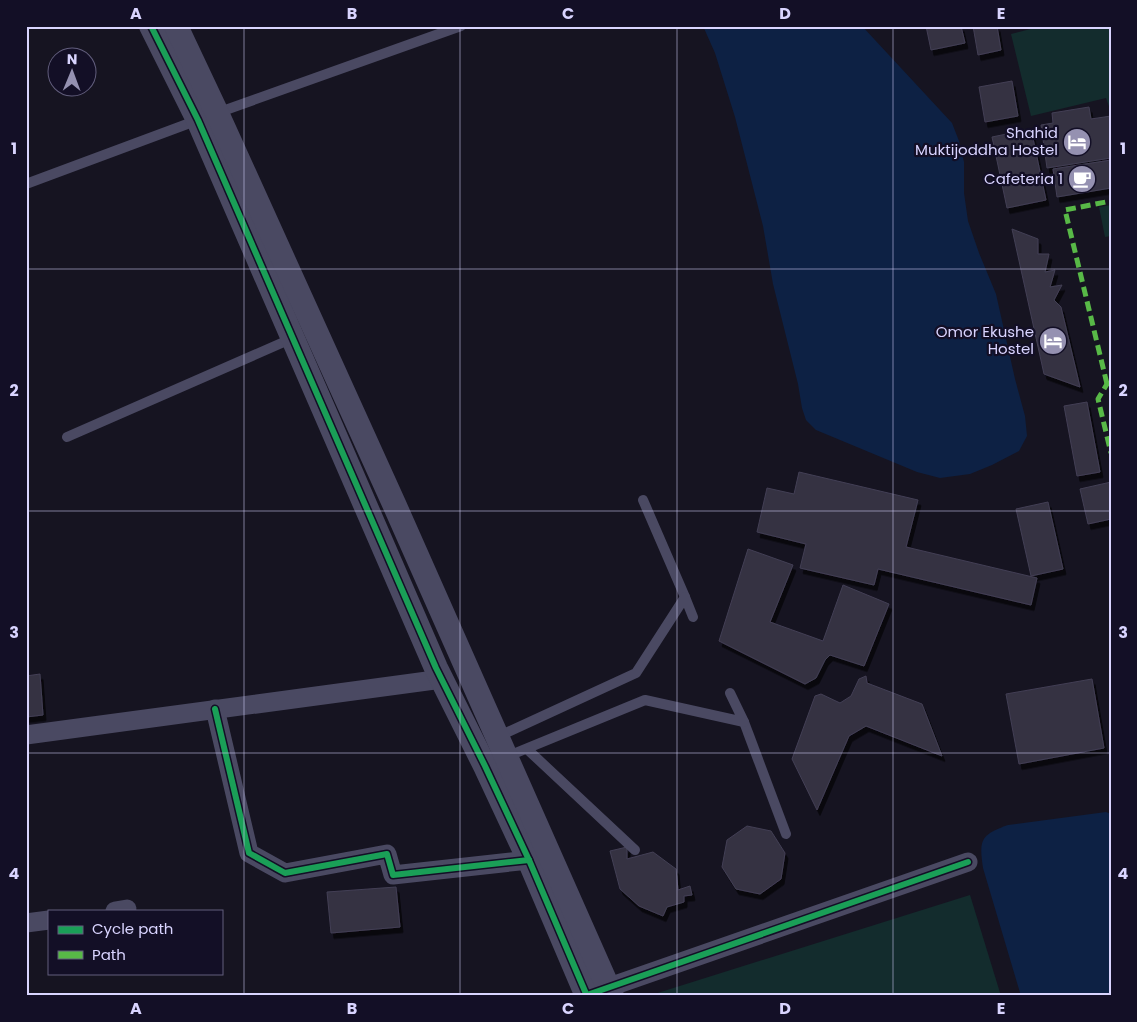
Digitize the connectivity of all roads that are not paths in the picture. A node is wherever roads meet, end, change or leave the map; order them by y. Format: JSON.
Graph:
{"nodes":[{"id":1,"x":152,"y":26,"type":"edge"},
{"id":2,"x":176,"y":26,"type":"edge"},
{"id":3,"x":461,"y":26,"type":"edge"},
{"id":4,"x":208,"y":116,"type":"junction"},
{"id":5,"x":26,"y":184,"type":"edge"},
{"id":6,"x":293,"y":338,"type":"junction"},
{"id":7,"x":67,"y":437,"type":"dead end"},
{"id":8,"x":643,"y":500,"type":"dead end"},
{"id":9,"x":685,"y":597,"type":"junction"},
{"id":10,"x":693,"y":616,"type":"dead end"},
{"id":11,"x":442,"y":679,"type":"junction"},
{"id":12,"x":730,"y":693,"type":"dead end"},
{"id":13,"x":215,"y":709,"type":"junction"},
{"id":14,"x":744,"y":722,"type":"junction"},
{"id":15,"x":26,"y":735,"type":"edge"},
{"id":16,"x":498,"y":751,"type":"junction"},
{"id":17,"x":786,"y":834,"type":"dead end"},
{"id":18,"x":635,"y":850,"type":"dead end"},
{"id":19,"x":529,"y":860,"type":"junction"},
{"id":20,"x":968,"y":862,"type":"dead end"},
{"id":21,"x":48,"y":920,"type":"edge"},
{"id":22,"x":26,"y":923,"type":"edge"},
{"id":23,"x":598,"y":994,"type":"edge"}],
"edges":[{"from":1,"to":4,"type":"street"},
{"from":2,"to":4,"type":"street"},
{"from":3,"to":4,"type":"lane"},
{"from":4,"to":5,"type":"lane"},
{"from":4,"to":6,"type":"street"},
{"from":4,"to":16,"type":"street"},
{"from":6,"to":7,"type":"lane"},
{"from":6,"to":11,"type":"street"},
{"from":8,"to":9,"type":"lane"},
{"from":9,"to":10,"type":"lane"},
{"from":9,"to":16,"type":"lane"},
{"from":11,"to":13,"type":"street"},
{"from":11,"to":16,"type":"street"},
{"from":12,"to":14,"type":"lane"},
{"from":13,"to":15,"type":"street"},
{"from":13,"to":19,"type":"street"},
{"from":14,"to":16,"type":"lane"},
{"from":14,"to":17,"type":"lane"},
{"from":16,"to":18,"type":"lane"},
{"from":16,"to":19,"type":"street"},
{"from":16,"to":23,"type":"street"},
{"from":19,"to":23,"type":"street"},
{"from":20,"to":23,"type":"street"},
{"from":21,"to":22,"type":"street"}]}
